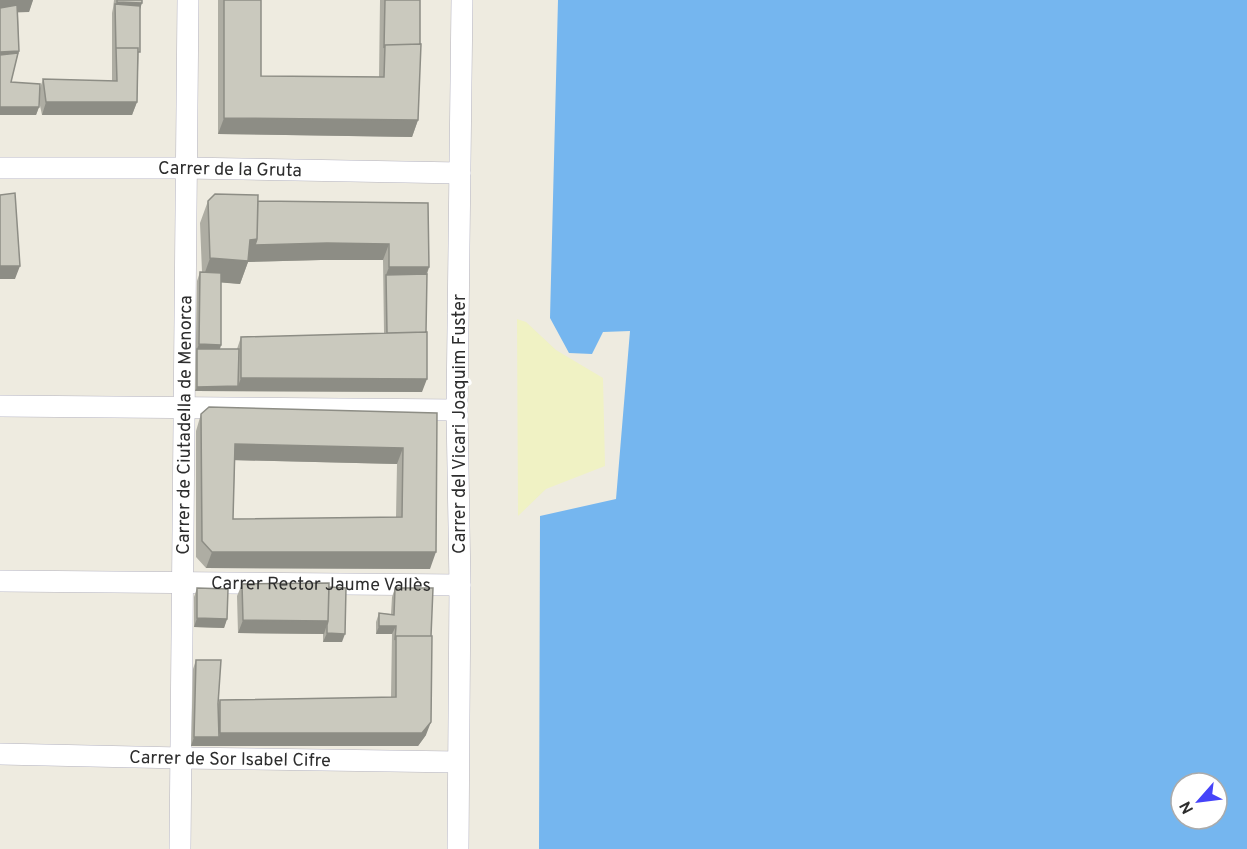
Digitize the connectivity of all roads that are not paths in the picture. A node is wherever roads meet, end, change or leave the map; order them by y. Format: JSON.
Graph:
{"nodes":[{"id":1,"x":188,"y":0,"type":"edge"},
{"id":2,"x":462,"y":0,"type":"edge"},
{"id":3,"x":0,"y":168,"type":"edge"},
{"id":4,"x":186,"y":168,"type":"junction"},
{"id":5,"x":460,"y":173,"type":"junction"},
{"id":6,"x":0,"y":406,"type":"edge"},
{"id":7,"x":184,"y":408,"type":"junction"},
{"id":8,"x":458,"y":410,"type":"junction"},
{"id":9,"x":0,"y":580,"type":"edge"},
{"id":10,"x":183,"y":581,"type":"junction"},
{"id":11,"x":460,"y":585,"type":"junction"},
{"id":12,"x":0,"y":754,"type":"edge"},
{"id":13,"x":181,"y":758,"type":"junction"},
{"id":14,"x":458,"y":762,"type":"junction"},
{"id":15,"x":180,"y":849,"type":"edge"},
{"id":16,"x":458,"y":849,"type":"edge"}],
"edges":[{"from":1,"to":4,"type":"street","name":"Carrer de Ciutadella de Menorca"},
{"from":2,"to":5,"type":"street","name":"Carrer del Vicari Joaquim Fuster"},
{"from":3,"to":4,"type":"street","name":"Carrer de la Gruta"},
{"from":4,"to":5,"type":"street","name":"Carrer de la Gruta"},
{"from":4,"to":7,"type":"street","name":"Carrer de Ciutadella de Menorca"},
{"from":5,"to":8,"type":"street","name":"Carrer del Vicari Joaquim Fuster"},
{"from":6,"to":7,"type":"street"},
{"from":7,"to":8,"type":"street"},
{"from":7,"to":10,"type":"street","name":"Carrer de Ciutadella de Menorca"},
{"from":8,"to":11,"type":"street","name":"Carrer del Vicari Joaquim Fuster"},
{"from":9,"to":10,"type":"street","name":"Carrer Rector Jaume Vallès"},
{"from":10,"to":11,"type":"street","name":"Carrer Rector Jaume Vallès"},
{"from":10,"to":13,"type":"street","name":"Carrer de Ciutadella de Menorca"},
{"from":11,"to":14,"type":"street","name":"Carrer del Vicari Joaquim Fuster"},
{"from":12,"to":13,"type":"street","name":"Carrer de Sor Isabel Cifre"},
{"from":13,"to":14,"type":"street","name":"Carrer de Sor Isabel Cifre"},
{"from":13,"to":15,"type":"street","name":"Carrer de Ciutadella de Menorca"},
{"from":14,"to":16,"type":"street","name":"Carrer del Vicari Joaquim Fuster"}]}
